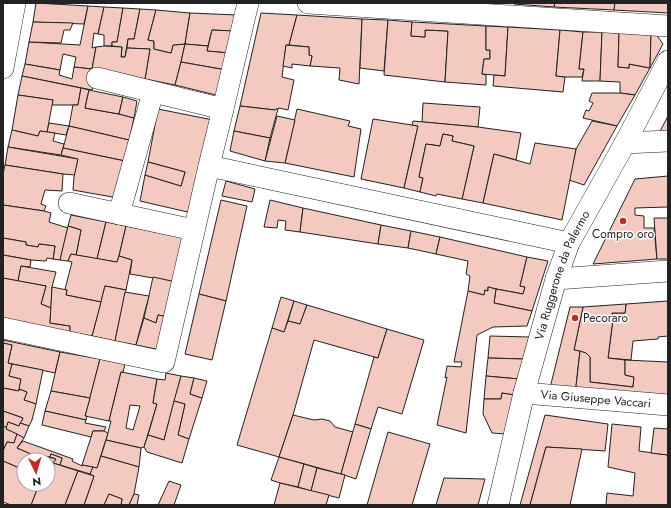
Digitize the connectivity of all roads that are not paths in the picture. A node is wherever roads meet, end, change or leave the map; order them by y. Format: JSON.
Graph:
{"nodes":[{"id":1,"x":15,"y":3,"type":"edge"},
{"id":2,"x":248,"y":3,"type":"edge"},
{"id":3,"x":308,"y":3,"type":"edge"},
{"id":4,"x":668,"y":26,"type":"edge"},
{"id":5,"x":4,"y":55,"type":"edge"},
{"id":6,"x":668,"y":61,"type":"edge"},
{"id":7,"x":97,"y":78,"type":"dead end"},
{"id":8,"x":153,"y":92,"type":"junction"},
{"id":9,"x":223,"y":109,"type":"junction"},
{"id":10,"x":668,"y":141,"type":"edge"},
{"id":11,"x":625,"y":143,"type":"junction"},
{"id":12,"x":209,"y":166,"type":"junction"},
{"id":13,"x":69,"y":203,"type":"dead end"},
{"id":14,"x":119,"y":214,"type":"junction"},
{"id":15,"x":194,"y":230,"type":"junction"},
{"id":16,"x":569,"y":243,"type":"junction"},
{"id":17,"x":668,"y":271,"type":"edge"},
{"id":18,"x":556,"y":279,"type":"junction"},
{"id":19,"x":3,"y":328,"type":"edge"},
{"id":20,"x":524,"y":393,"type":"junction"},
{"id":21,"x":668,"y":405,"type":"edge"},
{"id":22,"x":498,"y":505,"type":"edge"}],
"edges":[{"from":1,"to":5,"type":"street"},
{"from":2,"to":9,"type":"street"},
{"from":3,"to":4,"type":"street"},
{"from":6,"to":11,"type":"street","name":"Via Ruggerone da Palermo"},
{"from":7,"to":8,"type":"street"},
{"from":8,"to":9,"type":"street"},
{"from":8,"to":14,"type":"street"},
{"from":9,"to":12,"type":"street"},
{"from":10,"to":11,"type":"street"},
{"from":11,"to":16,"type":"street","name":"Via Ruggerone da Palermo"},
{"from":12,"to":15,"type":"street"},
{"from":12,"to":16,"type":"street"},
{"from":13,"to":14,"type":"street"},
{"from":14,"to":15,"type":"street"},
{"from":15,"to":19,"type":"street"},
{"from":16,"to":18,"type":"street","name":"Via Ruggerone da Palermo"},
{"from":17,"to":18,"type":"street"},
{"from":18,"to":20,"type":"street","name":"Via Ruggerone da Palermo"},
{"from":20,"to":21,"type":"street","name":"Via Giuseppe Vaccari"},
{"from":20,"to":22,"type":"street","name":"Via Ruggerone da Palermo"}]}
